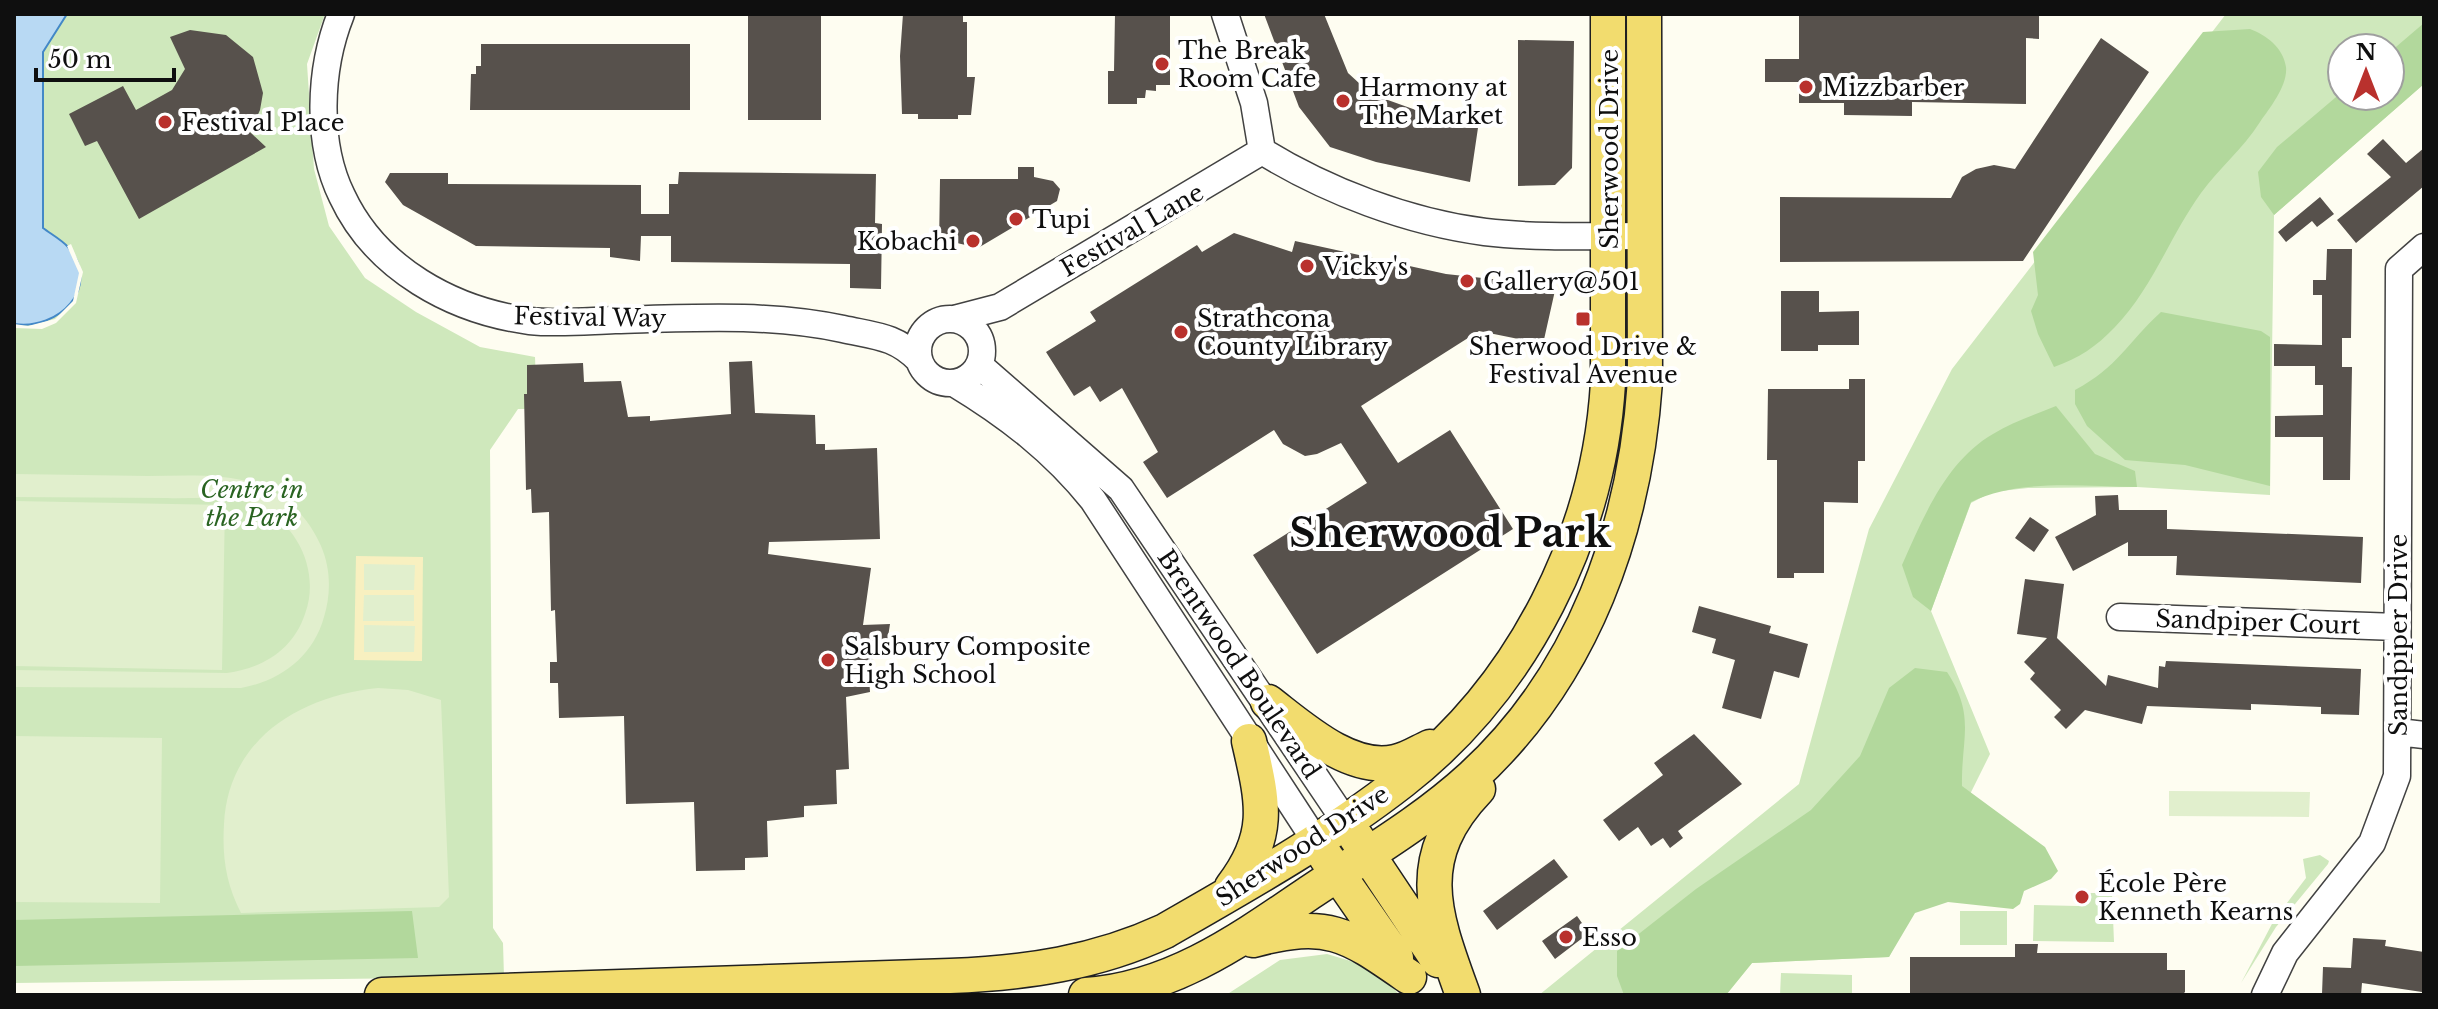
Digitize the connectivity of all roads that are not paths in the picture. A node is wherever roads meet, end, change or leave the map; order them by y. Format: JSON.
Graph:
{"nodes":[{"id":1,"x":341,"y":14,"type":"edge"},
{"id":2,"x":1225,"y":14,"type":"edge"},
{"id":3,"x":1608,"y":14,"type":"edge"},
{"id":4,"x":1644,"y":14,"type":"edge"},
{"id":5,"x":1262,"y":151,"type":"junction"},
{"id":6,"x":1627,"y":236,"type":"junction"},
{"id":7,"x":2424,"y":247,"type":"edge"},
{"id":8,"x":1000,"y":307,"type":"junction"},
{"id":9,"x":954,"y":319,"type":"junction"},
{"id":10,"x":981,"y":355,"type":"junction"},
{"id":11,"x":919,"y":360,"type":"junction"},
{"id":12,"x":954,"y":383,"type":"junction"},
{"id":13,"x":2120,"y":617,"type":"dead end"},
{"id":14,"x":2397,"y":627,"type":"junction"},
{"id":15,"x":1268,"y":702,"type":"junction"},
{"id":16,"x":2398,"y":732,"type":"junction"},
{"id":17,"x":2424,"y":735,"type":"edge"},
{"id":18,"x":1449,"y":739,"type":"junction"},
{"id":19,"x":1508,"y":740,"type":"junction"},
{"id":20,"x":1249,"y":741,"type":"junction"},
{"id":21,"x":1345,"y":821,"type":"junction"},
{"id":22,"x":1369,"y":855,"type":"junction"},
{"id":23,"x":1326,"y":856,"type":"junction"},
{"id":24,"x":1224,"y":897,"type":"junction"},
{"id":25,"x":1233,"y":945,"type":"junction"},
{"id":26,"x":1149,"y":984,"type":"junction"},
{"id":27,"x":1415,"y":986,"type":"edge"},
{"id":28,"x":382,"y":995,"type":"edge"},
{"id":29,"x":1086,"y":995,"type":"edge"},
{"id":30,"x":1462,"y":995,"type":"edge"},
{"id":31,"x":2265,"y":995,"type":"edge"}],
"edges":[{"from":1,"to":11,"type":"street","name":"Festival Way"},
{"from":2,"to":5,"type":"street"},
{"from":3,"to":6,"type":"main road","name":"Sherwood Drive"},
{"from":4,"to":6,"type":"main road","name":"Sherwood Drive"},
{"from":5,"to":6,"type":"street"},
{"from":5,"to":8,"type":"street","name":"Festival Lane"},
{"from":6,"to":18,"type":"main road","name":"Sherwood Drive"},
{"from":6,"to":19,"type":"main road","name":"Sherwood Drive"},
{"from":7,"to":14,"type":"street","name":"Sandpiper Drive"},
{"from":8,"to":9,"type":"street","name":"Festival Lane"},
{"from":8,"to":10,"type":"street"},
{"from":9,"to":10,"type":"street"},
{"from":9,"to":11,"type":"street"},
{"from":10,"to":12,"type":"street"},
{"from":10,"to":15,"type":"street","name":"Brentwood Boulevard"},
{"from":11,"to":12,"type":"street"},
{"from":12,"to":20,"type":"street","name":"Brentwood Boulevard"},
{"from":13,"to":14,"type":"street","name":"Sandpiper Court"},
{"from":14,"to":16,"type":"street","name":"Sandpiper Drive"},
{"from":15,"to":18,"type":"main road"},
{"from":15,"to":21,"type":"street","name":"Brentwood Boulevard"},
{"from":16,"to":17,"type":"street"},
{"from":16,"to":31,"type":"street","name":"Sandpiper Drive"},
{"from":18,"to":21,"type":"main road","name":"Sherwood Drive"},
{"from":19,"to":22,"type":"main road","name":"Sherwood Drive"},
{"from":19,"to":30,"type":"main road"},
{"from":20,"to":23,"type":"street","name":"Brentwood Boulevard"},
{"from":20,"to":24,"type":"main road"},
{"from":21,"to":22,"type":"main road","name":"Brentwood Boulevard"},
{"from":21,"to":23,"type":"main road","name":"Sherwood Drive"},
{"from":22,"to":23,"type":"main road","name":"Sherwood Drive"},
{"from":22,"to":30,"type":"main road","name":"Brentwood Boulevard"},
{"from":23,"to":24,"type":"main road","name":"Sherwood Drive"},
{"from":23,"to":25,"type":"main road","name":"Sherwood Drive"},
{"from":23,"to":26,"type":"main road"},
{"from":23,"to":27,"type":"main road","name":"Brentwood Boulevard"},
{"from":24,"to":28,"type":"main road","name":"Sherwood Drive"},
{"from":25,"to":26,"type":"main road","name":"Sherwood Drive"},
{"from":25,"to":27,"type":"main road"},
{"from":26,"to":29,"type":"main road","name":"Sherwood Drive"}]}
